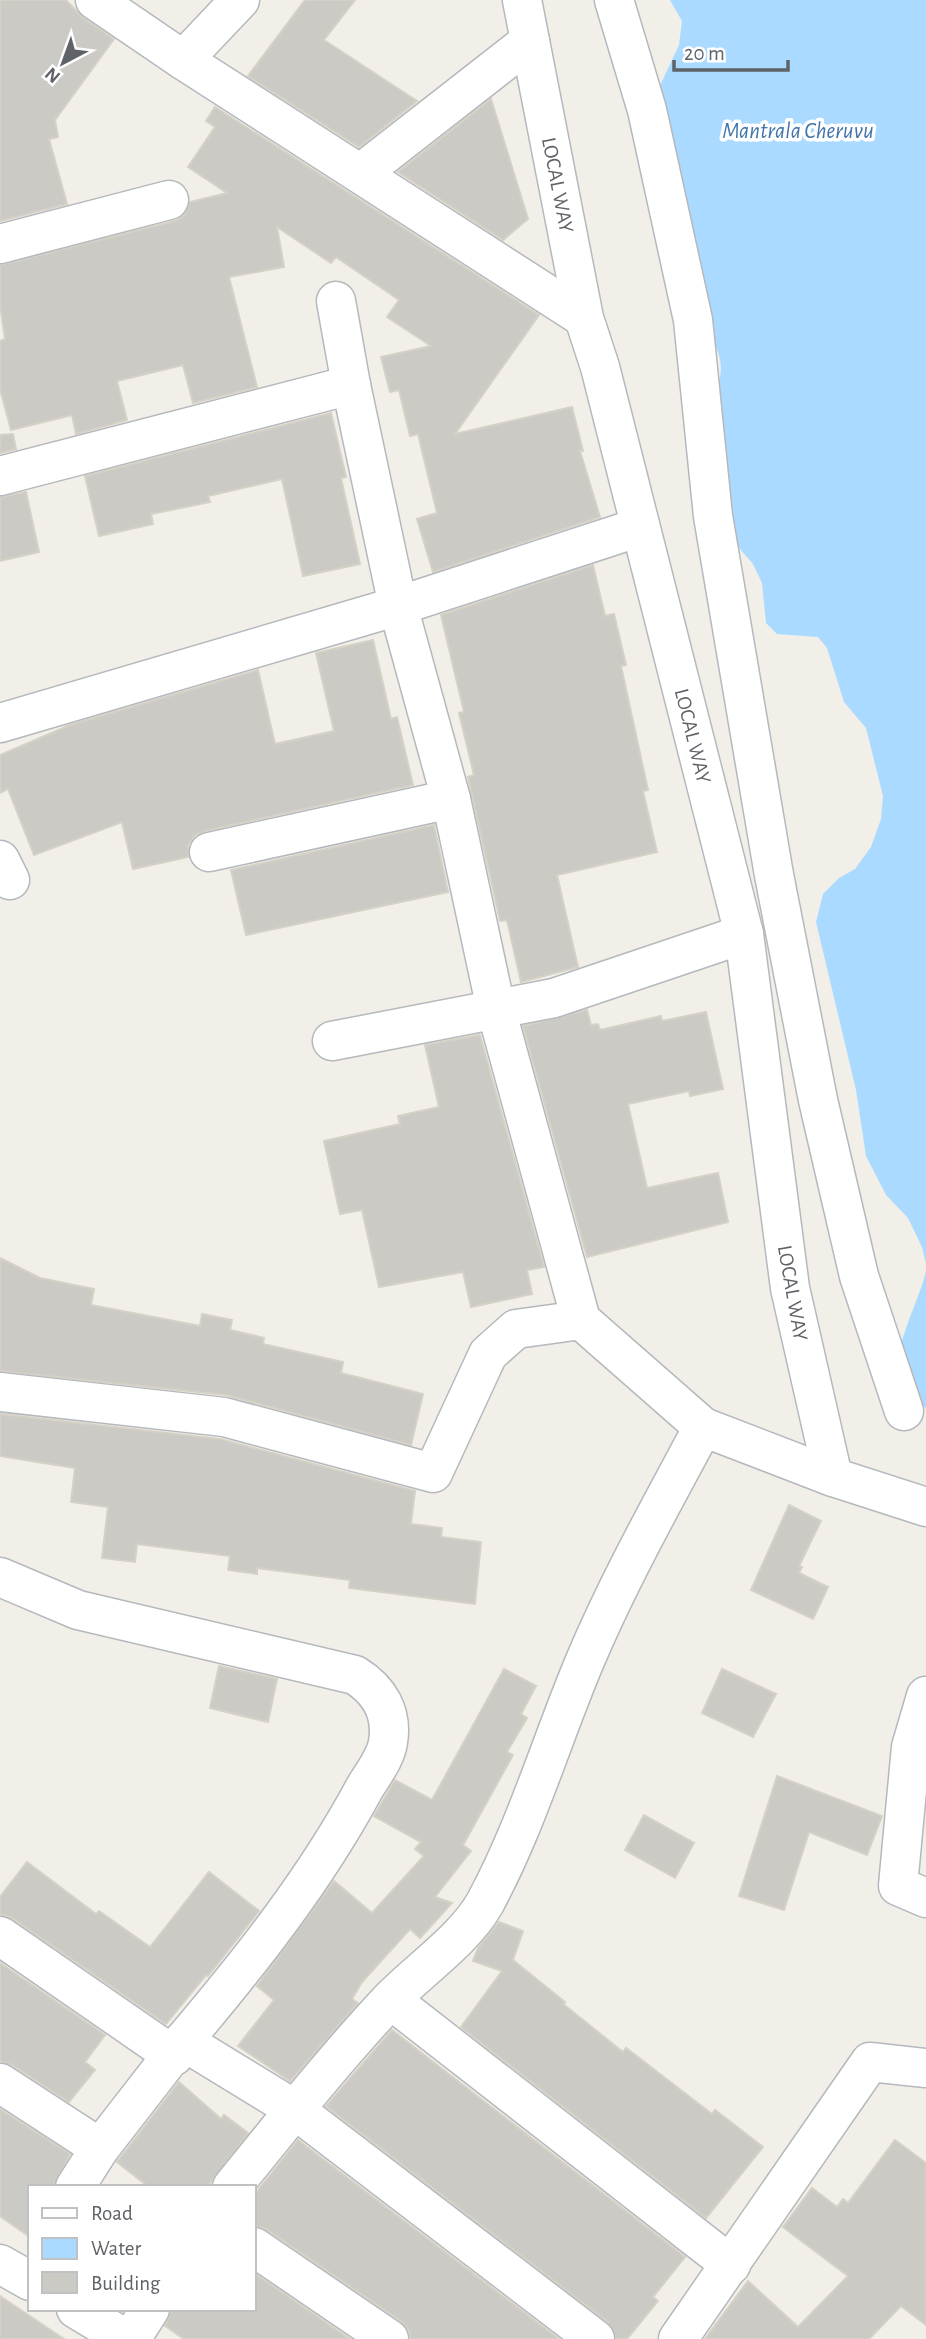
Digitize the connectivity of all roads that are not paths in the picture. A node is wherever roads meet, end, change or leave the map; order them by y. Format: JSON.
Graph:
{"nodes":[{"id":1,"x":95,"y":0,"type":"edge"},
{"id":2,"x":240,"y":0,"type":"edge"},
{"id":3,"x":522,"y":0,"type":"edge"},
{"id":4,"x":614,"y":0,"type":"edge"},
{"id":5,"x":530,"y":41,"type":"junction"},
{"id":6,"x":184,"y":60,"type":"junction"},
{"id":7,"x":360,"y":173,"type":"junction"},
{"id":8,"x":169,"y":200,"type":"dead end"},
{"id":9,"x":0,"y":244,"type":"edge"},
{"id":10,"x":335,"y":301,"type":"dead end"},
{"id":11,"x":584,"y":318,"type":"junction"},
{"id":12,"x":351,"y":385,"type":"junction"},
{"id":13,"x":2,"y":464,"type":"edge"},
{"id":14,"x":640,"y":527,"type":"junction"},
{"id":15,"x":398,"y":606,"type":"junction"},
{"id":16,"x":0,"y":723,"type":"edge"},
{"id":17,"x":451,"y":799,"type":"junction"},
{"id":18,"x":209,"y":852,"type":"dead end"},
{"id":19,"x":744,"y":934,"type":"junction"},
{"id":20,"x":496,"y":1009,"type":"junction"},
{"id":21,"x":332,"y":1041,"type":"dead end"},
{"id":22,"x":581,"y":1320,"type":"junction"},
{"id":23,"x":0,"y":1392,"type":"edge"},
{"id":24,"x":904,"y":1411,"type":"dead end"},
{"id":25,"x":703,"y":1427,"type":"junction"},
{"id":26,"x":833,"y":1477,"type":"junction"},
{"id":27,"x":926,"y":1507,"type":"edge"},
{"id":28,"x":0,"y":1577,"type":"edge"},
{"id":29,"x":926,"y":1696,"type":"edge"},
{"id":30,"x":918,"y":1751,"type":"edge"},
{"id":31,"x":926,"y":1898,"type":"edge"},
{"id":32,"x":0,"y":1936,"type":"edge"},
{"id":33,"x":391,"y":2000,"type":"junction"},
{"id":34,"x":178,"y":2049,"type":"junction"},
{"id":35,"x":926,"y":2068,"type":"edge"},
{"id":36,"x":0,"y":2083,"type":"edge"},
{"id":37,"x":295,"y":2109,"type":"junction"},
{"id":38,"x":100,"y":2148,"type":"junction"},
{"id":39,"x":76,"y":2185,"type":"edge"},
{"id":40,"x":234,"y":2185,"type":"edge"},
{"id":41,"x":256,"y":2248,"type":"edge"},
{"id":42,"x":731,"y":2265,"type":"junction"},
{"id":43,"x":79,"y":2311,"type":"edge"},
{"id":44,"x":149,"y":2311,"type":"edge"},
{"id":45,"x":125,"y":2339,"type":"edge"},
{"id":46,"x":131,"y":2339,"type":"edge"},
{"id":47,"x":389,"y":2339,"type":"edge"},
{"id":48,"x":595,"y":2339,"type":"edge"},
{"id":49,"x":678,"y":2339,"type":"edge"}],
"edges":[{"from":1,"to":6,"type":"street"},
{"from":2,"to":6,"type":"street"},
{"from":3,"to":5,"type":"street","name":"LOCAL WAY"},
{"from":4,"to":24,"type":"street"},
{"from":5,"to":7,"type":"street"},
{"from":5,"to":11,"type":"street","name":"LOCAL WAY"},
{"from":6,"to":7,"type":"street"},
{"from":7,"to":11,"type":"street"},
{"from":8,"to":9,"type":"street"},
{"from":10,"to":12,"type":"street"},
{"from":11,"to":14,"type":"street","name":"LOCAL WAY"},
{"from":12,"to":13,"type":"street"},
{"from":12,"to":15,"type":"street"},
{"from":14,"to":15,"type":"street"},
{"from":14,"to":19,"type":"street","name":"LOCAL WAY"},
{"from":15,"to":16,"type":"street"},
{"from":15,"to":17,"type":"street"},
{"from":17,"to":18,"type":"street"},
{"from":17,"to":20,"type":"street"},
{"from":19,"to":20,"type":"street"},
{"from":19,"to":26,"type":"street","name":"LOCAL WAY"},
{"from":20,"to":21,"type":"street"},
{"from":20,"to":22,"type":"street"},
{"from":22,"to":23,"type":"street"},
{"from":22,"to":25,"type":"street"},
{"from":25,"to":26,"type":"street"},
{"from":25,"to":33,"type":"street"},
{"from":26,"to":27,"type":"street"},
{"from":28,"to":34,"type":"street"},
{"from":29,"to":30,"type":"street"},
{"from":30,"to":31,"type":"street"},
{"from":32,"to":34,"type":"street"},
{"from":33,"to":37,"type":"street"},
{"from":33,"to":42,"type":"street"},
{"from":34,"to":37,"type":"street"},
{"from":34,"to":38,"type":"street"},
{"from":35,"to":42,"type":"street"},
{"from":36,"to":38,"type":"street"},
{"from":37,"to":40,"type":"street"},
{"from":37,"to":48,"type":"street"},
{"from":38,"to":39,"type":"street"},
{"from":41,"to":47,"type":"street"},
{"from":42,"to":49,"type":"street"},
{"from":43,"to":45,"type":"street"},
{"from":44,"to":46,"type":"street"}]}
